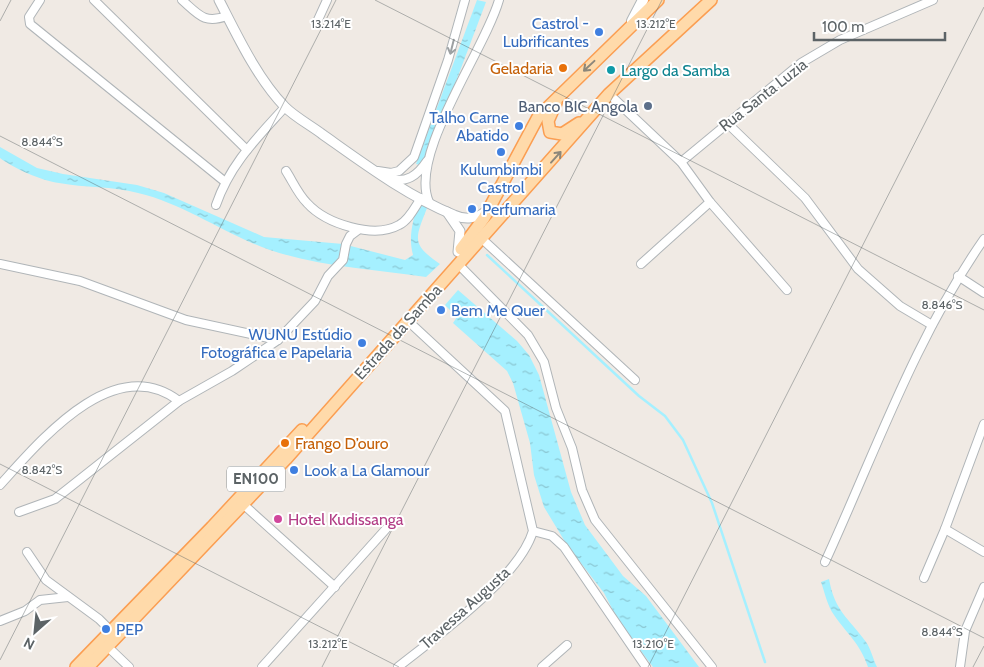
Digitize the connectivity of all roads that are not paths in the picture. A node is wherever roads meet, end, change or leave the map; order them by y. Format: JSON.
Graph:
{"nodes":[{"id":1,"x":40,"y":0,"type":"edge"},
{"id":2,"x":94,"y":0,"type":"edge"},
{"id":3,"x":182,"y":0,"type":"edge"},
{"id":4,"x":219,"y":0,"type":"edge"},
{"id":5,"x":327,"y":0,"type":"edge"},
{"id":6,"x":464,"y":0,"type":"edge"},
{"id":7,"x":495,"y":0,"type":"edge"},
{"id":8,"x":499,"y":0,"type":"edge"},
{"id":9,"x":643,"y":0,"type":"edge"},
{"id":10,"x":658,"y":0,"type":"edge"},
{"id":11,"x":711,"y":0,"type":"edge"},
{"id":12,"x":933,"y":0,"type":"edge"},
{"id":13,"x":496,"y":11,"type":"junction"},
{"id":14,"x":227,"y":16,"type":"junction"},
{"id":15,"x":317,"y":22,"type":"dead end"},
{"id":16,"x":623,"y":33,"type":"junction"},
{"id":17,"x":567,"y":87,"type":"junction"},
{"id":18,"x":609,"y":94,"type":"junction"},
{"id":19,"x":285,"y":107,"type":"junction"},
{"id":20,"x":594,"y":111,"type":"junction"},
{"id":21,"x":727,"y":123,"type":"junction"},
{"id":22,"x":247,"y":150,"type":"junction"},
{"id":23,"x":429,"y":158,"type":"junction"},
{"id":24,"x":682,"y":162,"type":"junction"},
{"id":25,"x":369,"y":168,"type":"junction"},
{"id":26,"x":286,"y":171,"type":"dead end"},
{"id":27,"x":388,"y":178,"type":"junction"},
{"id":28,"x":224,"y":181,"type":"junction"},
{"id":29,"x":425,"y":200,"type":"junction"},
{"id":30,"x":710,"y":202,"type":"junction"},
{"id":31,"x":216,"y":205,"type":"dead end"},
{"id":32,"x":445,"y":210,"type":"junction"},
{"id":33,"x":488,"y":210,"type":"junction"},
{"id":34,"x":358,"y":230,"type":"junction"},
{"id":35,"x":481,"y":238,"type":"junction"},
{"id":36,"x":984,"y":239,"type":"edge"},
{"id":37,"x":454,"y":263,"type":"junction"},
{"id":38,"x":0,"y":264,"type":"edge"},
{"id":39,"x":641,"y":264,"type":"dead end"},
{"id":40,"x":958,"y":276,"type":"junction"},
{"id":41,"x":433,"y":287,"type":"junction"},
{"id":42,"x":787,"y":290,"type":"dead end"},
{"id":43,"x":984,"y":293,"type":"edge"},
{"id":44,"x":408,"y":321,"type":"junction"},
{"id":45,"x":932,"y":325,"type":"junction"},
{"id":46,"x":278,"y":340,"type":"junction"},
{"id":47,"x":634,"y":380,"type":"dead end"},
{"id":48,"x":179,"y":401,"type":"junction"},
{"id":49,"x":984,"y":424,"type":"edge"},
{"id":50,"x":0,"y":485,"type":"edge"},
{"id":51,"x":244,"y":505,"type":"junction"},
{"id":52,"x":19,"y":512,"type":"dead end"},
{"id":53,"x":386,"y":529,"type":"dead end"},
{"id":54,"x":945,"y":529,"type":"junction"},
{"id":55,"x":533,"y":531,"type":"junction"},
{"id":56,"x":27,"y":552,"type":"dead end"},
{"id":57,"x":984,"y":552,"type":"edge"},
{"id":58,"x":825,"y":562,"type":"dead end"},
{"id":59,"x":924,"y":578,"type":"dead end"},
{"id":60,"x":335,"y":587,"type":"junction"},
{"id":61,"x":984,"y":587,"type":"edge"},
{"id":62,"x":68,"y":597,"type":"junction"},
{"id":63,"x":0,"y":621,"type":"edge"},
{"id":64,"x":110,"y":630,"type":"junction"},
{"id":65,"x":567,"y":645,"type":"dead end"},
{"id":66,"x":108,"y":647,"type":"junction"},
{"id":67,"x":76,"y":667,"type":"edge"},
{"id":68,"x":88,"y":667,"type":"edge"},
{"id":69,"x":130,"y":667,"type":"edge"},
{"id":70,"x":262,"y":667,"type":"edge"},
{"id":71,"x":398,"y":667,"type":"edge"},
{"id":72,"x":542,"y":667,"type":"edge"},
{"id":73,"x":646,"y":667,"type":"edge"},
{"id":74,"x":712,"y":667,"type":"edge"},
{"id":75,"x":960,"y":667,"type":"edge"}],
"edges":[{"from":1,"to":28,"type":"street"},
{"from":2,"to":22,"type":"street"},
{"from":3,"to":14,"type":"street"},
{"from":4,"to":14,"type":"street"},
{"from":5,"to":15,"type":"street"},
{"from":6,"to":25,"type":"street","one_way":true},
{"from":7,"to":13,"type":"street"},
{"from":8,"to":13,"type":"street"},
{"from":9,"to":16,"type":"main road"},
{"from":10,"to":16,"type":"main road","name":"Estrada da Samba","number":"EN100"},
{"from":11,"to":18,"type":"main road","name":"Estrada da Samba","number":"EN100"},
{"from":12,"to":21,"type":"street","name":"Rua Santa Luzia"},
{"from":13,"to":23,"type":"street"},
{"from":14,"to":19,"type":"street"},
{"from":16,"to":17,"type":"main road","name":"Estrada da Samba","number":"EN100","one_way":true},
{"from":17,"to":20,"type":"main road"},
{"from":17,"to":33,"type":"main road","name":"Estrada da Samba","number":"EN100"},
{"from":18,"to":20,"type":"main road","name":"Estrada da Samba","number":"EN100"},
{"from":18,"to":24,"type":"street"},
{"from":19,"to":22,"type":"street"},
{"from":19,"to":25,"type":"street"},
{"from":35,"to":20,"type":"main road","name":"Estrada da Samba","number":"EN100","one_way":true},
{"from":21,"to":24,"type":"street","name":"Rua Santa Luzia"},
{"from":21,"to":45,"type":"street"},
{"from":22,"to":28,"type":"street"},
{"from":23,"to":27,"type":"street"},
{"from":23,"to":29,"type":"street"},
{"from":24,"to":30,"type":"street"},
{"from":25,"to":27,"type":"street"},
{"from":26,"to":34,"type":"street"},
{"from":27,"to":29,"type":"street"},
{"from":28,"to":31,"type":"street"},
{"from":29,"to":32,"type":"street"},
{"from":29,"to":34,"type":"street"},
{"from":30,"to":39,"type":"street"},
{"from":30,"to":42,"type":"street"},
{"from":32,"to":33,"type":"street"},
{"from":32,"to":37,"type":"street"},
{"from":33,"to":37,"type":"main road","name":"Estrada da Samba","number":"EN100"},
{"from":34,"to":46,"type":"street"},
{"from":35,"to":37,"type":"main road","name":"Estrada da Samba","number":"EN100"},
{"from":35,"to":47,"type":"street"},
{"from":36,"to":40,"type":"street"},
{"from":37,"to":41,"type":"main road","name":"Estrada da Samba","number":"EN100"},
{"from":37,"to":74,"type":"street"},
{"from":38,"to":46,"type":"street"},
{"from":40,"to":43,"type":"street"},
{"from":40,"to":45,"type":"street"},
{"from":41,"to":44,"type":"main road","name":"Estrada da Samba","number":"EN100"},
{"from":41,"to":64,"type":"main road","name":"Estrada da Samba","number":"EN100"},
{"from":44,"to":51,"type":"main road","name":"Estrada da Samba","number":"EN100"},
{"from":44,"to":55,"type":"street"},
{"from":45,"to":58,"type":"street"},
{"from":46,"to":48,"type":"street"},
{"from":48,"to":50,"type":"street"},
{"from":48,"to":52,"type":"street"},
{"from":49,"to":54,"type":"street"},
{"from":51,"to":60,"type":"street"},
{"from":51,"to":66,"type":"main road","name":"Estrada da Samba","number":"EN100"},
{"from":53,"to":60,"type":"street"},
{"from":54,"to":57,"type":"street"},
{"from":54,"to":59,"type":"street"},
{"from":55,"to":71,"type":"street","name":"Travessa Augusta"},
{"from":55,"to":73,"type":"street"},
{"from":56,"to":62,"type":"street"},
{"from":60,"to":70,"type":"street"},
{"from":61,"to":75,"type":"street"},
{"from":62,"to":63,"type":"street"},
{"from":62,"to":64,"type":"street"},
{"from":64,"to":67,"type":"main road","name":"Estrada da Samba","number":"EN100"},
{"from":65,"to":72,"type":"street"},
{"from":66,"to":68,"type":"main road","name":"Estrada da Samba","number":"EN100"},
{"from":66,"to":69,"type":"street"}]}
